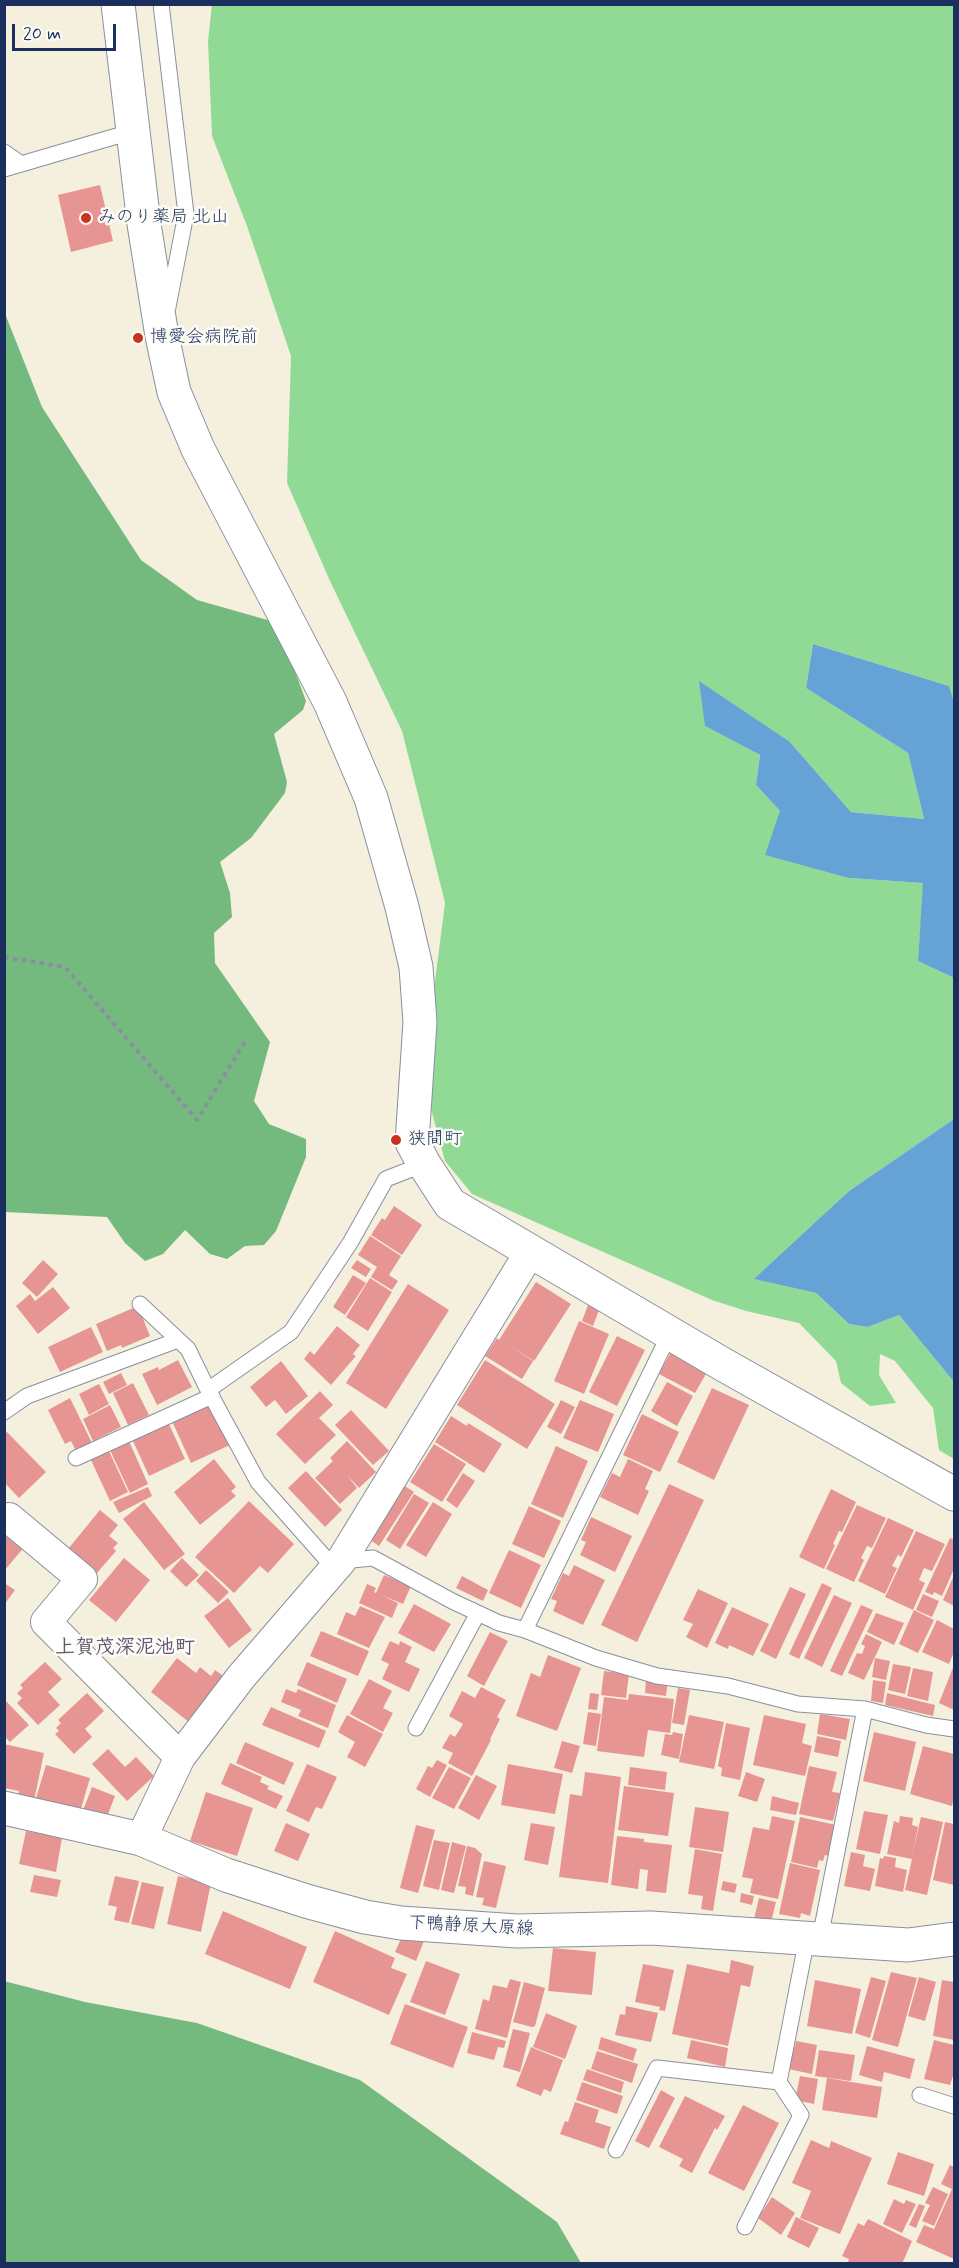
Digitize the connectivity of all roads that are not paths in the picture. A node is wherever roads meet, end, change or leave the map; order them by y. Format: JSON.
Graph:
{"nodes":[{"id":1,"x":118,"y":4,"type":"edge"},
{"id":2,"x":161,"y":4,"type":"edge"},
{"id":3,"x":134,"y":131,"type":"junction"},
{"id":4,"x":4,"y":152,"type":"edge"},
{"id":5,"x":21,"y":164,"type":"junction"},
{"id":6,"x":4,"y":169,"type":"edge"},
{"id":7,"x":162,"y":336,"type":"junction"},
{"id":8,"x":424,"y":1164,"type":"junction"},
{"id":9,"x":530,"y":1252,"type":"junction"},
{"id":10,"x":140,"y":1304,"type":"dead end"},
{"id":11,"x":670,"y":1334,"type":"junction"},
{"id":12,"x":178,"y":1340,"type":"junction"},
{"id":13,"x":210,"y":1393,"type":"junction"},
{"id":14,"x":4,"y":1412,"type":"edge"},
{"id":15,"x":76,"y":1458,"type":"dead end"},
{"id":16,"x":954,"y":1494,"type":"edge"},
{"id":17,"x":9,"y":1518,"type":"dead end"},
{"id":18,"x":338,"y":1565,"type":"junction"},
{"id":19,"x":478,"y":1613,"type":"junction"},
{"id":20,"x":525,"y":1630,"type":"junction"},
{"id":21,"x":864,"y":1709,"type":"junction"},
{"id":22,"x":416,"y":1728,"type":"dead end"},
{"id":23,"x":954,"y":1729,"type":"edge"},
{"id":24,"x":180,"y":1757,"type":"junction"},
{"id":25,"x":4,"y":1808,"type":"edge"},
{"id":26,"x":141,"y":1839,"type":"junction"},
{"id":27,"x":813,"y":1938,"type":"junction"},
{"id":28,"x":954,"y":1939,"type":"edge"},
{"id":29,"x":779,"y":2082,"type":"junction"},
{"id":30,"x":920,"y":2095,"type":"dead end"},
{"id":31,"x":954,"y":2106,"type":"edge"},
{"id":32,"x":616,"y":2150,"type":"dead end"},
{"id":33,"x":745,"y":2227,"type":"dead end"}],
"edges":[{"from":1,"to":3,"type":"street"},
{"from":2,"to":7,"type":"lane"},
{"from":3,"to":5,"type":"lane"},
{"from":3,"to":7,"type":"street"},
{"from":4,"to":5,"type":"lane"},
{"from":5,"to":6,"type":"lane"},
{"from":7,"to":8,"type":"street"},
{"from":8,"to":9,"type":"street"},
{"from":8,"to":13,"type":"lane"},
{"from":9,"to":11,"type":"street"},
{"from":9,"to":18,"type":"street"},
{"from":10,"to":12,"type":"lane"},
{"from":11,"to":16,"type":"street"},
{"from":11,"to":20,"type":"lane"},
{"from":12,"to":13,"type":"lane"},
{"from":12,"to":14,"type":"lane"},
{"from":13,"to":15,"type":"lane"},
{"from":13,"to":18,"type":"lane"},
{"from":17,"to":24,"type":"street"},
{"from":18,"to":19,"type":"lane"},
{"from":18,"to":24,"type":"street"},
{"from":19,"to":20,"type":"lane"},
{"from":19,"to":22,"type":"lane"},
{"from":20,"to":21,"type":"lane"},
{"from":21,"to":23,"type":"lane"},
{"from":21,"to":27,"type":"lane"},
{"from":24,"to":26,"type":"street"},
{"from":25,"to":26,"type":"street","name":"下鴨静原大原線"},
{"from":26,"to":27,"type":"street","name":"下鴨静原大原線"},
{"from":27,"to":28,"type":"street","name":"下鴨静原大原線"},
{"from":27,"to":29,"type":"lane"},
{"from":29,"to":32,"type":"lane"},
{"from":29,"to":33,"type":"lane"},
{"from":30,"to":31,"type":"lane"}]}
